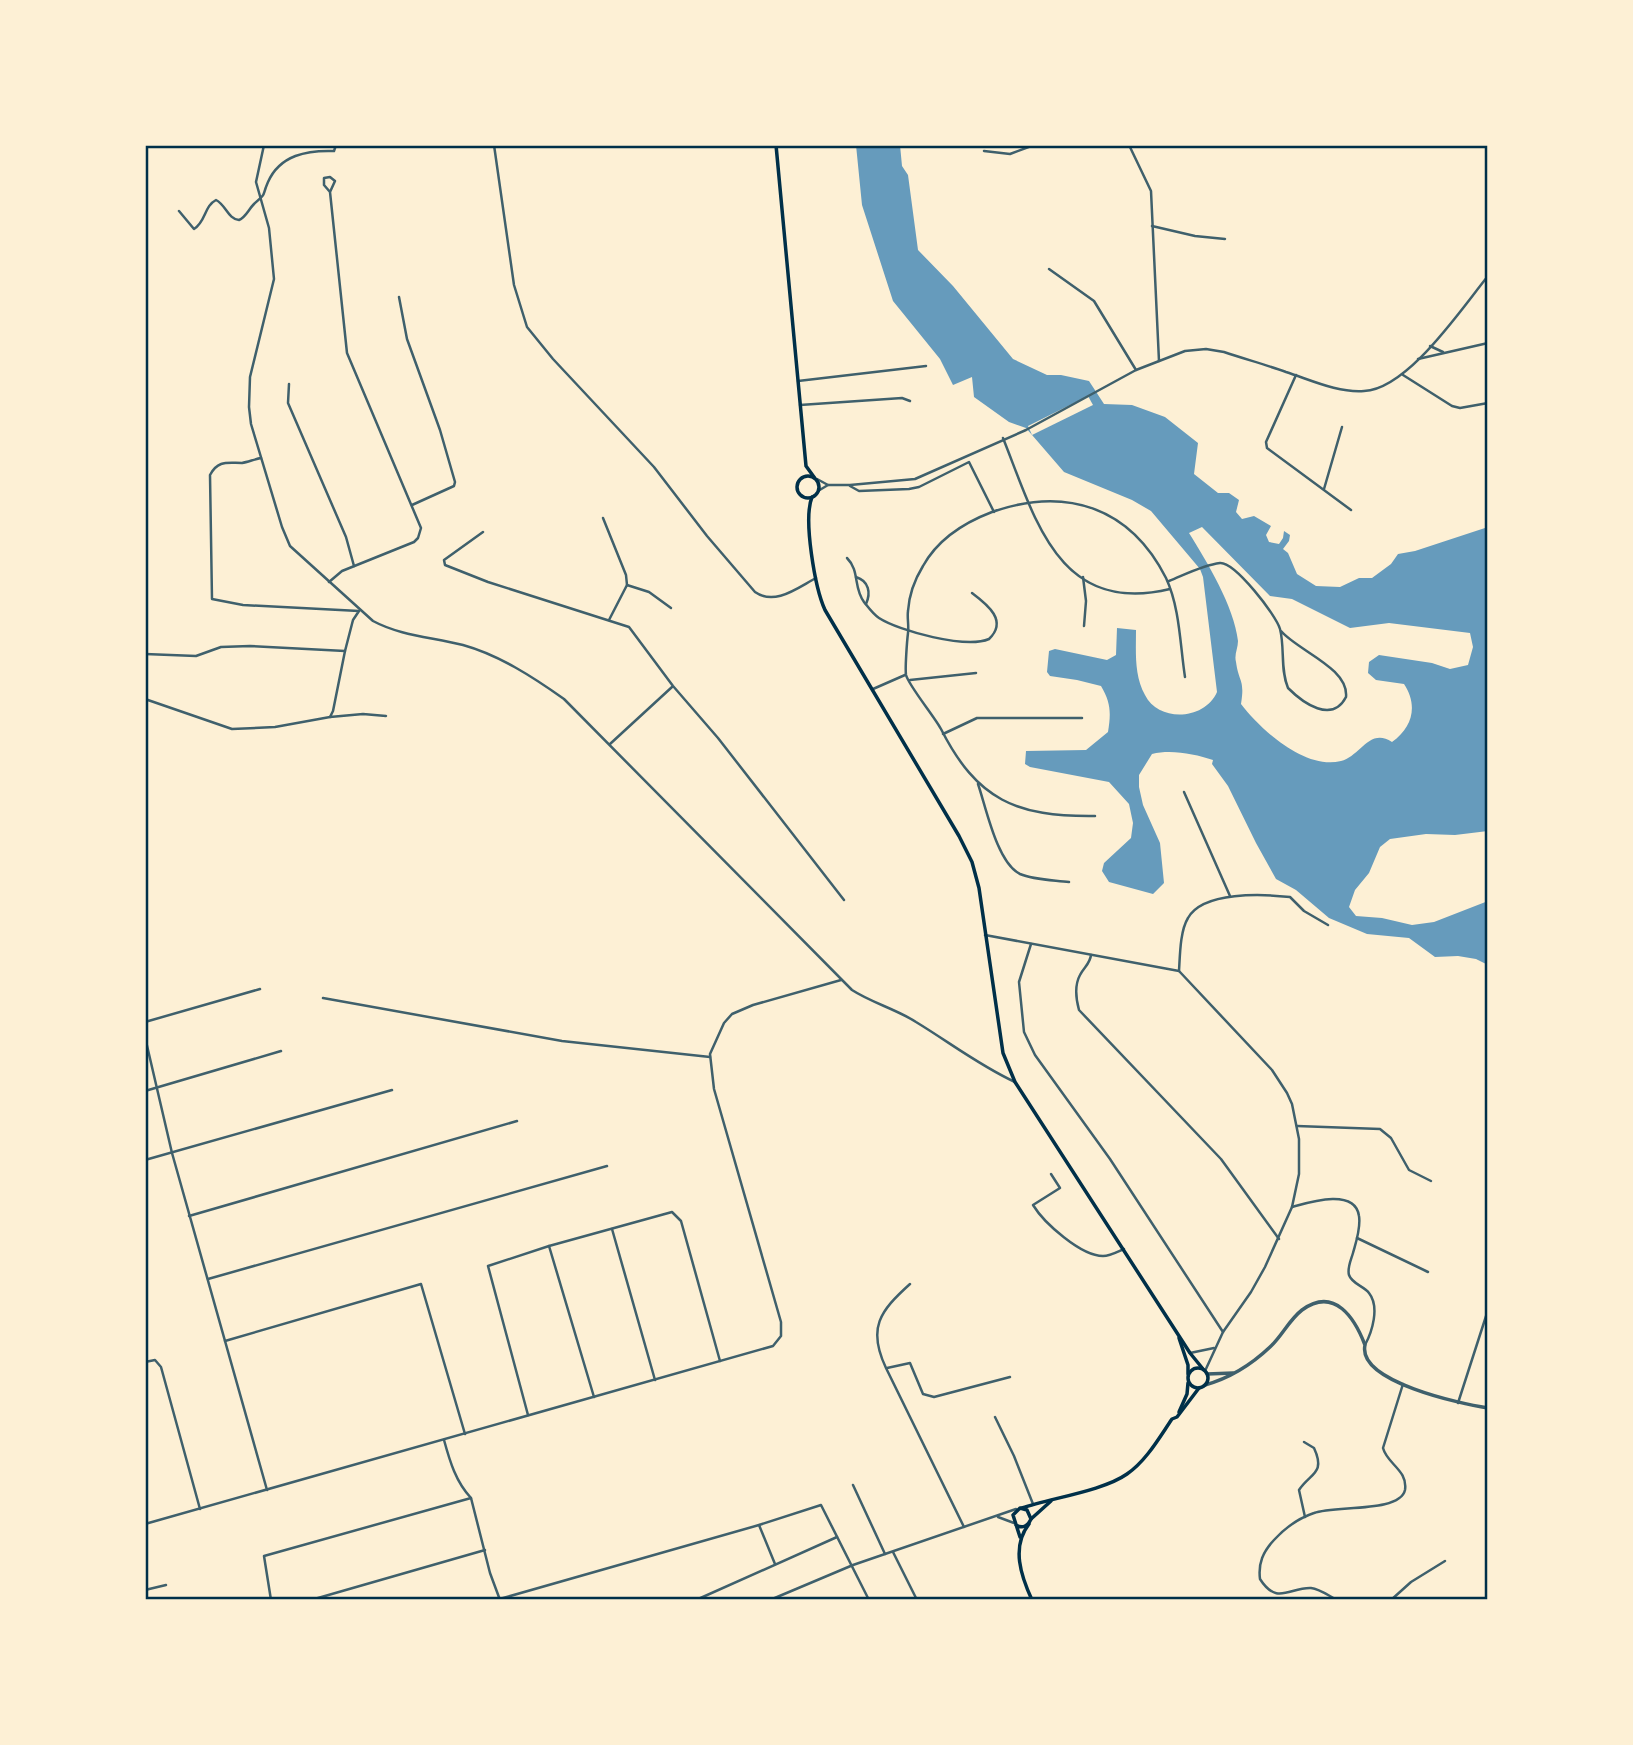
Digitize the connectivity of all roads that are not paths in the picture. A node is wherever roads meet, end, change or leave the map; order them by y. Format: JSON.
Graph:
{"nodes":[{"id":1,"x":264,"y":145,"type":"edge"},
{"id":2,"x":336,"y":145,"type":"edge"},
{"id":3,"x":494,"y":145,"type":"edge"},
{"id":4,"x":776,"y":145,"type":"edge"},
{"id":5,"x":1034,"y":145,"type":"edge"},
{"id":6,"x":1129,"y":145,"type":"edge"},
{"id":7,"x":984,"y":151,"type":"dead end"},
{"id":8,"x":330,"y":192,"type":"dead end"},
{"id":9,"x":260,"y":200,"type":"junction"},
{"id":10,"x":179,"y":211,"type":"dead end"},
{"id":11,"x":1152,"y":226,"type":"junction"},
{"id":12,"x":1225,"y":239,"type":"dead end"},
{"id":13,"x":1049,"y":269,"type":"dead end"},
{"id":14,"x":1488,"y":276,"type":"edge"},
{"id":15,"x":399,"y":297,"type":"dead end"},
{"id":16,"x":1488,"y":343,"type":"edge"},
{"id":17,"x":1430,"y":346,"type":"junction"},
{"id":18,"x":1446,"y":353,"type":"junction"},
{"id":19,"x":1418,"y":359,"type":"junction"},
{"id":20,"x":1159,"y":361,"type":"junction"},
{"id":21,"x":926,"y":366,"type":"dead end"},
{"id":22,"x":1136,"y":370,"type":"junction"},
{"id":23,"x":1296,"y":375,"type":"junction"},
{"id":24,"x":1403,"y":375,"type":"junction"},
{"id":25,"x":798,"y":381,"type":"junction"},
{"id":26,"x":289,"y":384,"type":"dead end"},
{"id":27,"x":1456,"y":400,"type":"dead end"},
{"id":28,"x":910,"y":401,"type":"dead end"},
{"id":29,"x":1488,"y":403,"type":"edge"},
{"id":30,"x":800,"y":405,"type":"junction"},
{"id":31,"x":1456,"y":407,"type":"junction"},
{"id":32,"x":1342,"y":427,"type":"dead end"},
{"id":33,"x":1003,"y":438,"type":"junction"},
{"id":34,"x":261,"y":458,"type":"junction"},
{"id":35,"x":962,"y":458,"type":"junction"},
{"id":36,"x":964,"y":465,"type":"junction"},
{"id":37,"x":806,"y":466,"type":"junction"},
{"id":38,"x":940,"y":468,"type":"junction"},
{"id":39,"x":929,"y":473,"type":"junction"},
{"id":40,"x":946,"y":473,"type":"junction"},
{"id":41,"x":801,"y":477,"type":"junction"},
{"id":42,"x":815,"y":478,"type":"junction"},
{"id":43,"x":916,"y":479,"type":"junction"},
{"id":44,"x":933,"y":480,"type":"junction"},
{"id":45,"x":898,"y":482,"type":"junction"},
{"id":46,"x":828,"y":485,"type":"junction"},
{"id":47,"x":850,"y":485,"type":"junction"},
{"id":48,"x":919,"y":487,"type":"junction"},
{"id":49,"x":1324,"y":489,"type":"junction"},
{"id":50,"x":898,"y":490,"type":"junction"},
{"id":51,"x":818,"y":491,"type":"junction"},
{"id":52,"x":802,"y":497,"type":"junction"},
{"id":53,"x":813,"y":497,"type":"junction"},
{"id":54,"x":1029,"y":501,"type":"junction"},
{"id":55,"x":412,"y":505,"type":"junction"},
{"id":56,"x":809,"y":510,"type":"junction"},
{"id":57,"x":1351,"y":510,"type":"dead end"},
{"id":58,"x":994,"y":512,"type":"junction"},
{"id":59,"x":603,"y":517,"type":"dead end"},
{"id":60,"x":483,"y":532,"type":"dead end"},
{"id":61,"x":847,"y":558,"type":"dead end"},
{"id":62,"x":354,"y":566,"type":"junction"},
{"id":63,"x":856,"y":577,"type":"junction"},
{"id":64,"x":1083,"y":577,"type":"junction"},
{"id":65,"x":816,"y":578,"type":"junction"},
{"id":66,"x":1167,"y":581,"type":"junction"},
{"id":67,"x":329,"y":583,"type":"junction"},
{"id":68,"x":627,"y":585,"type":"junction"},
{"id":69,"x":1170,"y":589,"type":"junction"},
{"id":70,"x":972,"y":593,"type":"dead end"},
{"id":71,"x":866,"y":604,"type":"junction"},
{"id":72,"x":671,"y":608,"type":"dead end"},
{"id":73,"x":359,"y":611,"type":"junction"},
{"id":74,"x":609,"y":620,"type":"junction"},
{"id":75,"x":1084,"y":626,"type":"dead end"},
{"id":76,"x":909,"y":629,"type":"junction"},
{"id":77,"x":1281,"y":631,"type":"junction"},
{"id":78,"x":345,"y":651,"type":"junction"},
{"id":79,"x":145,"y":654,"type":"edge"},
{"id":80,"x":976,"y":673,"type":"dead end"},
{"id":81,"x":906,"y":675,"type":"junction"},
{"id":82,"x":1185,"y":677,"type":"dead end"},
{"id":83,"x":910,"y":680,"type":"junction"},
{"id":84,"x":673,"y":686,"type":"junction"},
{"id":85,"x":873,"y":689,"type":"junction"},
{"id":86,"x":145,"y":699,"type":"edge"},
{"id":87,"x":386,"y":716,"type":"dead end"},
{"id":88,"x":330,"y":717,"type":"junction"},
{"id":89,"x":1082,"y":718,"type":"dead end"},
{"id":90,"x":943,"y":734,"type":"junction"},
{"id":91,"x":610,"y":744,"type":"junction"},
{"id":92,"x":978,"y":784,"type":"junction"},
{"id":93,"x":1184,"y":792,"type":"dead end"},
{"id":94,"x":1095,"y":816,"type":"dead end"},
{"id":95,"x":1069,"y":882,"type":"dead end"},
{"id":96,"x":1230,"y":896,"type":"junction"},
{"id":97,"x":844,"y":900,"type":"dead end"},
{"id":98,"x":1328,"y":925,"type":"dead end"},
{"id":99,"x":985,"y":935,"type":"junction"},
{"id":100,"x":1031,"y":944,"type":"junction"},
{"id":101,"x":1091,"y":955,"type":"junction"},
{"id":102,"x":1179,"y":971,"type":"junction"},
{"id":103,"x":841,"y":980,"type":"junction"},
{"id":104,"x":260,"y":989,"type":"dead end"},
{"id":105,"x":323,"y":998,"type":"dead end"},
{"id":106,"x":145,"y":1022,"type":"edge"},
{"id":107,"x":145,"y":1037,"type":"edge"},
{"id":108,"x":281,"y":1051,"type":"dead end"},
{"id":109,"x":710,"y":1057,"type":"junction"},
{"id":110,"x":1015,"y":1082,"type":"junction"},
{"id":111,"x":157,"y":1087,"type":"junction"},
{"id":112,"x":392,"y":1090,"type":"dead end"},
{"id":113,"x":145,"y":1091,"type":"edge"},
{"id":114,"x":517,"y":1121,"type":"dead end"},
{"id":115,"x":1297,"y":1126,"type":"junction"},
{"id":116,"x":172,"y":1153,"type":"junction"},
{"id":117,"x":145,"y":1160,"type":"edge"},
{"id":118,"x":607,"y":1166,"type":"dead end"},
{"id":119,"x":1051,"y":1174,"type":"dead end"},
{"id":120,"x":1431,"y":1181,"type":"dead end"},
{"id":121,"x":1292,"y":1207,"type":"junction"},
{"id":122,"x":189,"y":1216,"type":"junction"},
{"id":123,"x":612,"y":1229,"type":"junction"},
{"id":124,"x":1357,"y":1238,"type":"junction"},
{"id":125,"x":1279,"y":1239,"type":"junction"},
{"id":126,"x":549,"y":1246,"type":"junction"},
{"id":127,"x":1124,"y":1249,"type":"junction"},
{"id":128,"x":1428,"y":1272,"type":"dead end"},
{"id":129,"x":208,"y":1279,"type":"junction"},
{"id":130,"x":910,"y":1284,"type":"dead end"},
{"id":131,"x":1488,"y":1310,"type":"edge"},
{"id":132,"x":1176,"y":1330,"type":"junction"},
{"id":133,"x":1223,"y":1332,"type":"junction"},
{"id":134,"x":225,"y":1341,"type":"junction"},
{"id":135,"x":1365,"y":1345,"type":"junction"},
{"id":136,"x":1214,"y":1348,"type":"junction"},
{"id":137,"x":1190,"y":1353,"type":"junction"},
{"id":138,"x":145,"y":1362,"type":"edge"},
{"id":139,"x":720,"y":1362,"type":"junction"},
{"id":140,"x":886,"y":1368,"type":"junction"},
{"id":141,"x":1205,"y":1372,"type":"junction"},
{"id":142,"x":1239,"y":1372,"type":"junction"},
{"id":143,"x":1188,"y":1374,"type":"junction"},
{"id":144,"x":1010,"y":1377,"type":"dead end"},
{"id":145,"x":655,"y":1380,"type":"junction"},
{"id":146,"x":1188,"y":1381,"type":"junction"},
{"id":147,"x":1404,"y":1384,"type":"junction"},
{"id":148,"x":1205,"y":1385,"type":"junction"},
{"id":149,"x":1199,"y":1388,"type":"junction"},
{"id":150,"x":594,"y":1397,"type":"junction"},
{"id":151,"x":1458,"y":1403,"type":"junction"},
{"id":152,"x":1488,"y":1408,"type":"edge"},
{"id":153,"x":528,"y":1415,"type":"junction"},
{"id":154,"x":1177,"y":1417,"type":"junction"},
{"id":155,"x":995,"y":1418,"type":"dead end"},
{"id":156,"x":466,"y":1434,"type":"junction"},
{"id":157,"x":444,"y":1440,"type":"junction"},
{"id":158,"x":1304,"y":1442,"type":"dead end"},
{"id":159,"x":853,"y":1485,"type":"dead end"},
{"id":160,"x":267,"y":1490,"type":"junction"},
{"id":161,"x":1056,"y":1498,"type":"junction"},
{"id":162,"x":471,"y":1499,"type":"junction"},
{"id":163,"x":1033,"y":1505,"type":"junction"},
{"id":164,"x":200,"y":1509,"type":"junction"},
{"id":165,"x":1020,"y":1509,"type":"junction"},
{"id":166,"x":995,"y":1517,"type":"junction"},
{"id":167,"x":1305,"y":1517,"type":"junction"},
{"id":168,"x":1030,"y":1522,"type":"junction"},
{"id":169,"x":145,"y":1524,"type":"edge"},
{"id":170,"x":1015,"y":1524,"type":"junction"},
{"id":171,"x":759,"y":1525,"type":"junction"},
{"id":172,"x":964,"y":1527,"type":"junction"},
{"id":173,"x":837,"y":1537,"type":"junction"},
{"id":174,"x":1020,"y":1541,"type":"junction"},
{"id":175,"x":485,"y":1550,"type":"junction"},
{"id":176,"x":893,"y":1552,"type":"junction"},
{"id":177,"x":885,"y":1554,"type":"junction"},
{"id":178,"x":1445,"y":1561,"type":"dead end"},
{"id":179,"x":775,"y":1564,"type":"junction"},
{"id":180,"x":853,"y":1565,"type":"junction"},
{"id":181,"x":166,"y":1585,"type":"dead end"},
{"id":182,"x":145,"y":1591,"type":"edge"},
{"id":183,"x":498,"y":1599,"type":"edge"},
{"id":184,"x":271,"y":1600,"type":"edge"},
{"id":185,"x":311,"y":1600,"type":"edge"},
{"id":186,"x":625,"y":1600,"type":"edge"},
{"id":187,"x":659,"y":1600,"type":"edge"},
{"id":188,"x":696,"y":1600,"type":"edge"},
{"id":189,"x":770,"y":1600,"type":"edge"},
{"id":190,"x":869,"y":1600,"type":"edge"},
{"id":191,"x":917,"y":1600,"type":"edge"},
{"id":192,"x":1032,"y":1600,"type":"edge"},
{"id":193,"x":1337,"y":1600,"type":"edge"},
{"id":194,"x":1391,"y":1600,"type":"edge"}],
"edges":[{"from":1,"to":9,"type":"street"},
{"from":2,"to":9,"type":"street"},
{"from":3,"to":65,"type":"street"},
{"from":4,"to":25,"type":"main road"},
{"from":5,"to":7,"type":"street"},
{"from":6,"to":11,"type":"street"},
{"from":8,"to":55,"type":"street"},
{"from":9,"to":10,"type":"street"},
{"from":9,"to":34,"type":"street"},
{"from":11,"to":12,"type":"street"},
{"from":11,"to":20,"type":"street"},
{"from":13,"to":22,"type":"street"},
{"from":14,"to":17,"type":"street"},
{"from":15,"to":55,"type":"street"},
{"from":16,"to":18,"type":"street"},
{"from":17,"to":18,"type":"street"},
{"from":17,"to":19,"type":"street"},
{"from":18,"to":19,"type":"street"},
{"from":19,"to":24,"type":"street"},
{"from":20,"to":22,"type":"street"},
{"from":20,"to":23,"type":"street"},
{"from":21,"to":25,"type":"street"},
{"from":22,"to":33,"type":"street"},
{"from":23,"to":24,"type":"street"},
{"from":23,"to":49,"type":"street"},
{"from":24,"to":31,"type":"street"},
{"from":25,"to":30,"type":"main road"},
{"from":26,"to":62,"type":"street"},
{"from":27,"to":31,"type":"street"},
{"from":28,"to":30,"type":"street"},
{"from":29,"to":31,"type":"street"},
{"from":30,"to":37,"type":"main road"},
{"from":32,"to":49,"type":"street"},
{"from":33,"to":35,"type":"street"},
{"from":33,"to":54,"type":"street"},
{"from":34,"to":67,"type":"street"},
{"from":34,"to":73,"type":"street"},
{"from":35,"to":36,"type":"street"},
{"from":35,"to":38,"type":"street"},
{"from":36,"to":40,"type":"street"},
{"from":36,"to":58,"type":"street"},
{"from":37,"to":41,"type":"main road"},
{"from":37,"to":42,"type":"main road"},
{"from":38,"to":39,"type":"street"},
{"from":38,"to":40,"type":"street"},
{"from":39,"to":43,"type":"street"},
{"from":39,"to":44,"type":"street"},
{"from":40,"to":44,"type":"street"},
{"from":41,"to":42,"type":"main road"},
{"from":41,"to":52,"type":"main road"},
{"from":42,"to":46,"type":"street"},
{"from":42,"to":51,"type":"main road"},
{"from":43,"to":45,"type":"street"},
{"from":43,"to":48,"type":"street"},
{"from":44,"to":48,"type":"street"},
{"from":45,"to":47,"type":"street"},
{"from":45,"to":50,"type":"street"},
{"from":46,"to":47,"type":"street"},
{"from":46,"to":51,"type":"street"},
{"from":47,"to":50,"type":"street"},
{"from":48,"to":50,"type":"street"},
{"from":49,"to":57,"type":"street"},
{"from":51,"to":53,"type":"main road"},
{"from":52,"to":53,"type":"main road"},
{"from":52,"to":56,"type":"main road"},
{"from":53,"to":56,"type":"main road"},
{"from":54,"to":58,"type":"street"},
{"from":54,"to":64,"type":"street"},
{"from":54,"to":66,"type":"street"},
{"from":55,"to":62,"type":"street"},
{"from":56,"to":65,"type":"main road"},
{"from":58,"to":76,"type":"street"},
{"from":59,"to":68,"type":"street"},
{"from":60,"to":74,"type":"street"},
{"from":61,"to":63,"type":"street"},
{"from":62,"to":67,"type":"street"},
{"from":63,"to":71,"type":"street"},
{"from":63,"to":71,"type":"street"},
{"from":64,"to":69,"type":"street"},
{"from":64,"to":75,"type":"street"},
{"from":65,"to":85,"type":"main road"},
{"from":66,"to":69,"type":"street"},
{"from":66,"to":77,"type":"street"},
{"from":67,"to":73,"type":"street"},
{"from":68,"to":72,"type":"street"},
{"from":68,"to":74,"type":"street"},
{"from":69,"to":82,"type":"street"},
{"from":70,"to":76,"type":"street"},
{"from":71,"to":76,"type":"street"},
{"from":73,"to":78,"type":"street"},
{"from":73,"to":91,"type":"street"},
{"from":74,"to":84,"type":"street"},
{"from":76,"to":81,"type":"street"},
{"from":77,"to":77,"type":"street"},
{"from":78,"to":79,"type":"street"},
{"from":78,"to":88,"type":"street"},
{"from":80,"to":83,"type":"street"},
{"from":81,"to":83,"type":"street"},
{"from":81,"to":85,"type":"street"},
{"from":83,"to":90,"type":"street"},
{"from":84,"to":91,"type":"street"},
{"from":84,"to":97,"type":"street"},
{"from":85,"to":99,"type":"main road"},
{"from":86,"to":88,"type":"street"},
{"from":87,"to":88,"type":"street"},
{"from":89,"to":90,"type":"street"},
{"from":90,"to":92,"type":"street"},
{"from":91,"to":103,"type":"street"},
{"from":92,"to":94,"type":"street"},
{"from":92,"to":95,"type":"street"},
{"from":93,"to":96,"type":"street"},
{"from":96,"to":98,"type":"street"},
{"from":96,"to":102,"type":"street"},
{"from":99,"to":100,"type":"street"},
{"from":99,"to":110,"type":"main road"},
{"from":100,"to":101,"type":"street"},
{"from":100,"to":133,"type":"street"},
{"from":101,"to":102,"type":"street"},
{"from":101,"to":125,"type":"street"},
{"from":102,"to":115,"type":"street"},
{"from":103,"to":109,"type":"street"},
{"from":103,"to":110,"type":"street"},
{"from":104,"to":106,"type":"street"},
{"from":105,"to":109,"type":"street"},
{"from":107,"to":111,"type":"street"},
{"from":108,"to":111,"type":"street"},
{"from":109,"to":139,"type":"street"},
{"from":110,"to":127,"type":"main road"},
{"from":111,"to":113,"type":"street"},
{"from":111,"to":116,"type":"street"},
{"from":112,"to":116,"type":"street"},
{"from":114,"to":122,"type":"street"},
{"from":115,"to":120,"type":"street"},
{"from":115,"to":121,"type":"street"},
{"from":116,"to":117,"type":"street"},
{"from":116,"to":122,"type":"street"},
{"from":118,"to":129,"type":"street"},
{"from":119,"to":127,"type":"street"},
{"from":121,"to":124,"type":"street"},
{"from":121,"to":125,"type":"street"},
{"from":122,"to":129,"type":"street"},
{"from":123,"to":126,"type":"street"},
{"from":123,"to":139,"type":"street"},
{"from":123,"to":145,"type":"street"},
{"from":124,"to":128,"type":"street"},
{"from":124,"to":135,"type":"street"},
{"from":125,"to":133,"type":"street"},
{"from":126,"to":150,"type":"street"},
{"from":126,"to":153,"type":"street"},
{"from":127,"to":132,"type":"main road"},
{"from":129,"to":134,"type":"street"},
{"from":130,"to":140,"type":"street"},
{"from":131,"to":151,"type":"street"},
{"from":132,"to":137,"type":"main road"},
{"from":132,"to":143,"type":"main road"},
{"from":133,"to":136,"type":"street"},
{"from":134,"to":156,"type":"street"},
{"from":134,"to":160,"type":"street"},
{"from":135,"to":142,"type":"street"},
{"from":135,"to":147,"type":"street"},
{"from":136,"to":137,"type":"street"},
{"from":136,"to":141,"type":"street"},
{"from":137,"to":141,"type":"main road"},
{"from":138,"to":164,"type":"street"},
{"from":139,"to":145,"type":"street"},
{"from":140,"to":144,"type":"street"},
{"from":140,"to":172,"type":"street"},
{"from":141,"to":142,"type":"street"},
{"from":141,"to":143,"type":"main road"},
{"from":141,"to":148,"type":"main road"},
{"from":142,"to":148,"type":"street"},
{"from":143,"to":146,"type":"main road"},
{"from":145,"to":150,"type":"street"},
{"from":146,"to":149,"type":"main road"},
{"from":146,"to":154,"type":"main road"},
{"from":147,"to":151,"type":"street"},
{"from":147,"to":167,"type":"street"},
{"from":148,"to":149,"type":"main road"},
{"from":149,"to":154,"type":"main road"},
{"from":150,"to":153,"type":"street"},
{"from":151,"to":152,"type":"street"},
{"from":153,"to":156,"type":"street"},
{"from":154,"to":161,"type":"main road"},
{"from":155,"to":163,"type":"street"},
{"from":156,"to":157,"type":"street"},
{"from":157,"to":160,"type":"street"},
{"from":157,"to":162,"type":"street"},
{"from":158,"to":167,"type":"street"},
{"from":159,"to":177,"type":"street"},
{"from":160,"to":164,"type":"street"},
{"from":161,"to":163,"type":"main road"},
{"from":161,"to":168,"type":"main road"},
{"from":162,"to":175,"type":"street"},
{"from":162,"to":184,"type":"street"},
{"from":163,"to":165,"type":"main road"},
{"from":164,"to":169,"type":"street"},
{"from":165,"to":166,"type":"street"},
{"from":165,"to":168,"type":"main road"},
{"from":165,"to":170,"type":"main road"},
{"from":166,"to":170,"type":"street"},
{"from":166,"to":172,"type":"street"},
{"from":167,"to":193,"type":"street"},
{"from":168,"to":170,"type":"main road"},
{"from":168,"to":174,"type":"main road"},
{"from":170,"to":174,"type":"main road"},
{"from":171,"to":173,"type":"street"},
{"from":171,"to":179,"type":"street"},
{"from":171,"to":183,"type":"street"},
{"from":172,"to":176,"type":"street"},
{"from":173,"to":179,"type":"street"},
{"from":173,"to":180,"type":"street"},
{"from":174,"to":192,"type":"main road"},
{"from":175,"to":183,"type":"street"},
{"from":175,"to":185,"type":"street"},
{"from":176,"to":177,"type":"street"},
{"from":176,"to":191,"type":"street"},
{"from":177,"to":180,"type":"street"},
{"from":178,"to":194,"type":"street"},
{"from":179,"to":188,"type":"street"},
{"from":180,"to":189,"type":"street"},
{"from":180,"to":190,"type":"street"},
{"from":181,"to":182,"type":"street"},
{"from":186,"to":187,"type":"street"}]}
